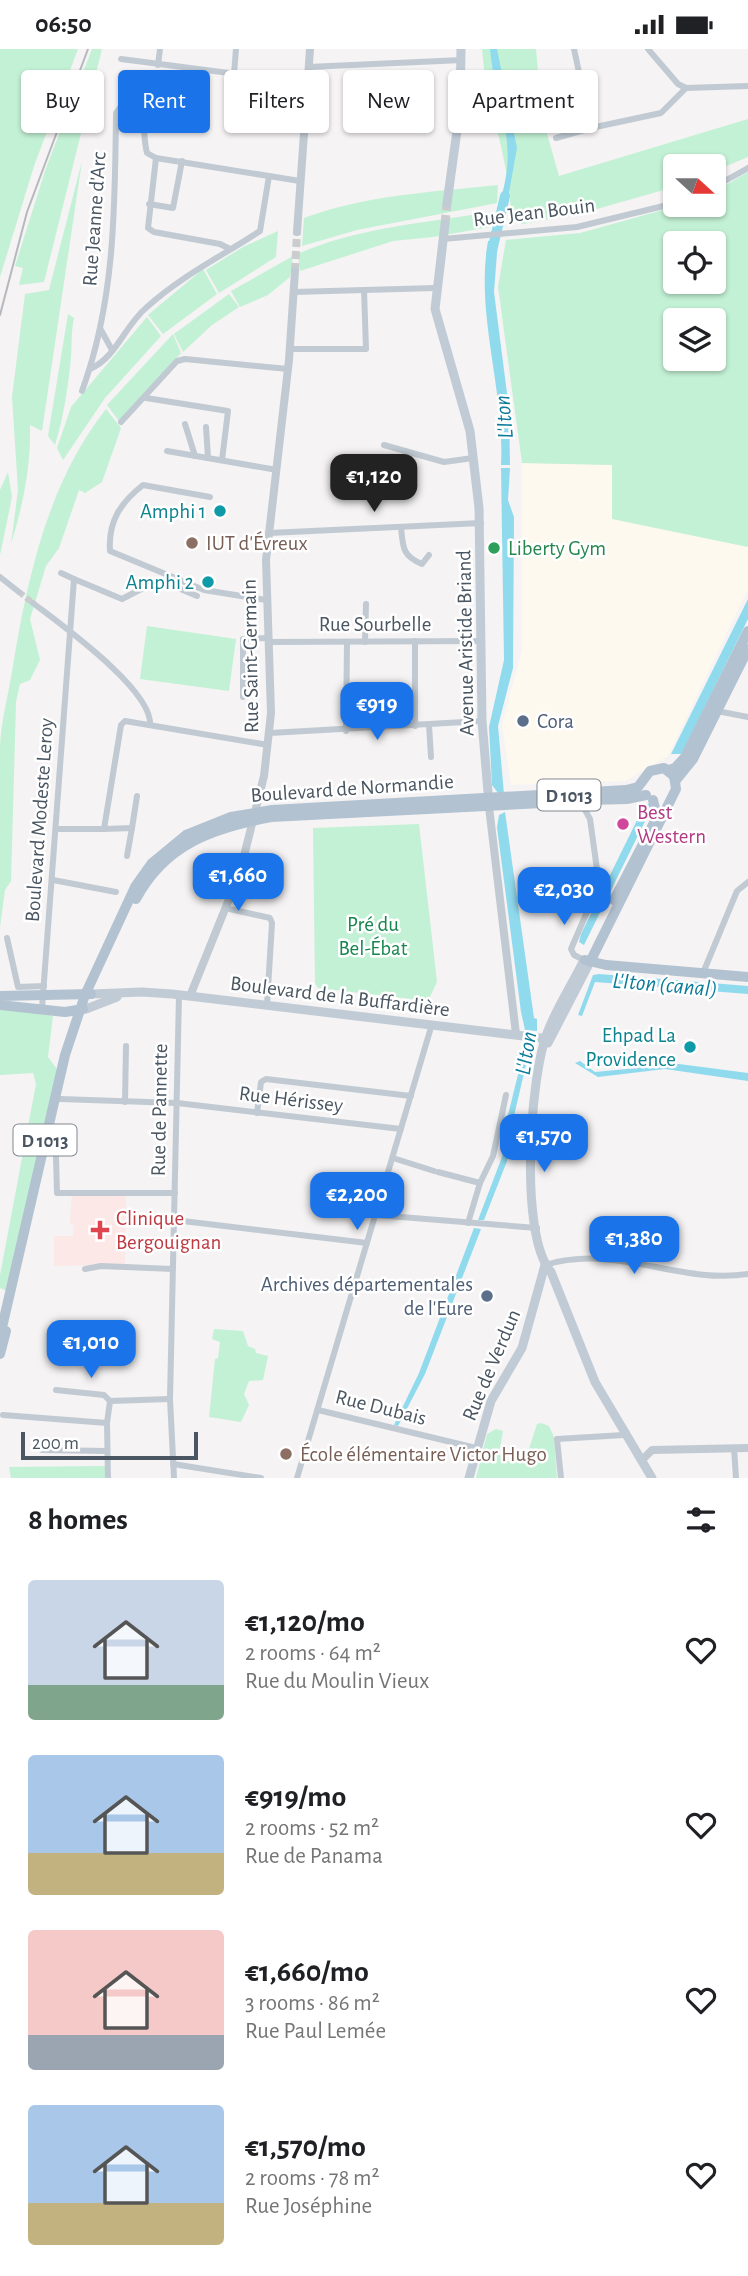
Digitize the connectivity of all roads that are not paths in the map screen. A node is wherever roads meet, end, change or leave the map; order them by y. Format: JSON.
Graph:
{"nodes":[{"id":1,"x":160,"y":49,"type":"edge"},
{"id":2,"x":236,"y":49,"type":"edge"},
{"id":3,"x":310,"y":49,"type":"edge"},
{"id":4,"x":461,"y":49,"type":"edge"},
{"id":5,"x":574,"y":49,"type":"edge"},
{"id":6,"x":648,"y":49,"type":"edge"},
{"id":7,"x":121,"y":59,"type":"dead end"},
{"id":8,"x":462,"y":61,"type":"junction"},
{"id":9,"x":158,"y":65,"type":"junction"},
{"id":10,"x":308,"y":67,"type":"junction"},
{"id":11,"x":234,"y":70,"type":"edge"},
{"id":12,"x":308,"y":70,"type":"edge"},
{"id":13,"x":579,"y":70,"type":"edge"},
{"id":14,"x":224,"y":73,"type":"edge"},
{"id":15,"x":748,"y":86,"type":"edge"},
{"id":16,"x":686,"y":87,"type":"junction"},
{"id":17,"x":598,"y":126,"type":"edge"},
{"id":18,"x":303,"y":133,"type":"edge"},
{"id":19,"x":574,"y":133,"type":"edge"},
{"id":20,"x":556,"y":138,"type":"dead end"},
{"id":21,"x":156,"y":157,"type":"junction"},
{"id":22,"x":182,"y":161,"type":"junction"},
{"id":23,"x":748,"y":168,"type":"edge"},
{"id":24,"x":269,"y":176,"type":"junction"},
{"id":25,"x":726,"y":179,"type":"edge"},
{"id":26,"x":300,"y":181,"type":"junction"},
{"id":27,"x":149,"y":204,"type":"junction"},
{"id":28,"x":447,"y":204,"type":"tunnel mouth"},
{"id":29,"x":663,"y":205,"type":"edge"},
{"id":30,"x":445,"y":224,"type":"tunnel mouth"},
{"id":31,"x":297,"y":232,"type":"tunnel mouth"},
{"id":32,"x":443,"y":239,"type":"junction"},
{"id":33,"x":230,"y":249,"type":"junction"},
{"id":34,"x":295,"y":271,"type":"tunnel mouth"},
{"id":35,"x":435,"y":288,"type":"junction"},
{"id":36,"x":364,"y":290,"type":"junction"},
{"id":37,"x":294,"y":292,"type":"junction"},
{"id":38,"x":101,"y":330,"type":"junction"},
{"id":39,"x":289,"y":349,"type":"junction"},
{"id":40,"x":113,"y":350,"type":"junction"},
{"id":41,"x":90,"y":369,"type":"junction"},
{"id":42,"x":288,"y":369,"type":"junction"},
{"id":43,"x":82,"y":391,"type":"dead end"},
{"id":44,"x":146,"y":398,"type":"junction"},
{"id":45,"x":121,"y":422,"type":"dead end"},
{"id":46,"x":185,"y":424,"type":"dead end"},
{"id":47,"x":206,"y":427,"type":"dead end"},
{"id":48,"x":384,"y":445,"type":"dead end"},
{"id":49,"x":167,"y":451,"type":"dead end"},
{"id":50,"x":195,"y":456,"type":"junction"},
{"id":51,"x":208,"y":458,"type":"junction"},
{"id":52,"x":473,"y":458,"type":"junction"},
{"id":53,"x":222,"y":460,"type":"junction"},
{"id":54,"x":277,"y":470,"type":"junction"},
{"id":55,"x":210,"y":497,"type":"dead end"},
{"id":56,"x":481,"y":523,"type":"junction"},
{"id":57,"x":401,"y":527,"type":"junction"},
{"id":58,"x":269,"y":533,"type":"junction"},
{"id":59,"x":429,"y":555,"type":"dead end"},
{"id":60,"x":61,"y":573,"type":"dead end"},
{"id":61,"x":0,"y":577,"type":"edge"},
{"id":62,"x":74,"y":579,"type":"junction"},
{"id":63,"x":19,"y":592,"type":"tunnel mouth"},
{"id":64,"x":197,"y":596,"type":"dead end"},
{"id":65,"x":267,"y":600,"type":"junction"},
{"id":66,"x":33,"y":603,"type":"tunnel mouth"},
{"id":67,"x":366,"y":604,"type":"dead end"},
{"id":68,"x":748,"y":631,"type":"edge"},
{"id":69,"x":70,"y":633,"type":"junction"},
{"id":70,"x":268,"y":640,"type":"junction"},
{"id":71,"x":415,"y":641,"type":"junction"},
{"id":72,"x":482,"y":641,"type":"junction"},
{"id":73,"x":347,"y":642,"type":"junction"},
{"id":74,"x":365,"y":642,"type":"junction"},
{"id":75,"x":748,"y":649,"type":"edge"},
{"id":76,"x":243,"y":698,"type":"dead end"},
{"id":77,"x":717,"y":711,"type":"junction"},
{"id":78,"x":748,"y":717,"type":"edge"},
{"id":79,"x":482,"y":721,"type":"junction"},
{"id":80,"x":150,"y":725,"type":"junction"},
{"id":81,"x":429,"y":725,"type":"junction"},
{"id":82,"x":415,"y":726,"type":"junction"},
{"id":83,"x":346,"y":731,"type":"junction"},
{"id":84,"x":270,"y":733,"type":"junction"},
{"id":85,"x":268,"y":745,"type":"junction"},
{"id":86,"x":430,"y":757,"type":"dead end"},
{"id":87,"x":668,"y":770,"type":"junction"},
{"id":88,"x":645,"y":777,"type":"junction"},
{"id":89,"x":676,"y":780,"type":"junction"},
{"id":90,"x":137,"y":796,"type":"dead end"},
{"id":91,"x":672,"y":796,"type":"junction"},
{"id":92,"x":650,"y":797,"type":"junction"},
{"id":93,"x":489,"y":802,"type":"junction"},
{"id":94,"x":556,"y":802,"type":"junction"},
{"id":95,"x":253,"y":817,"type":"junction"},
{"id":96,"x":132,"y":828,"type":"junction"},
{"id":97,"x":57,"y":829,"type":"junction"},
{"id":98,"x":104,"y":829,"type":"junction"},
{"id":99,"x":127,"y":856,"type":"dead end"},
{"id":100,"x":53,"y":880,"type":"junction"},
{"id":101,"x":748,"y":883,"type":"edge"},
{"id":102,"x":116,"y":892,"type":"dead end"},
{"id":103,"x":225,"y":908,"type":"junction"},
{"id":104,"x":8,"y":938,"type":"dead end"},
{"id":105,"x":587,"y":961,"type":"junction"},
{"id":106,"x":703,"y":973,"type":"junction"},
{"id":107,"x":748,"y":977,"type":"edge"},
{"id":108,"x":43,"y":991,"type":"junction"},
{"id":109,"x":85,"y":994,"type":"junction"},
{"id":110,"x":125,"y":994,"type":"junction"},
{"id":111,"x":179,"y":995,"type":"junction"},
{"id":112,"x":0,"y":996,"type":"edge"},
{"id":113,"x":190,"y":996,"type":"junction"},
{"id":114,"x":0,"y":1005,"type":"edge"},
{"id":115,"x":267,"y":1005,"type":"junction"},
{"id":116,"x":42,"y":1008,"type":"junction"},
{"id":117,"x":83,"y":1009,"type":"junction"},
{"id":118,"x":53,"y":1010,"type":"junction"},
{"id":119,"x":514,"y":1023,"type":"junction"},
{"id":120,"x":432,"y":1024,"type":"junction"},
{"id":121,"x":73,"y":1030,"type":"junction"},
{"id":122,"x":504,"y":1032,"type":"junction"},
{"id":123,"x":524,"y":1034,"type":"junction"},
{"id":124,"x":548,"y":1038,"type":"junction"},
{"id":125,"x":126,"y":1046,"type":"dead end"},
{"id":126,"x":506,"y":1095,"type":"dead end"},
{"id":127,"x":411,"y":1096,"type":"junction"},
{"id":128,"x":60,"y":1099,"type":"junction"},
{"id":129,"x":125,"y":1102,"type":"junction"},
{"id":130,"x":177,"y":1103,"type":"junction"},
{"id":131,"x":257,"y":1113,"type":"junction"},
{"id":132,"x":401,"y":1129,"type":"junction"},
{"id":133,"x":56,"y":1157,"type":"dead end"},
{"id":134,"x":393,"y":1158,"type":"junction"},
{"id":135,"x":480,"y":1183,"type":"junction"},
{"id":136,"x":175,"y":1193,"type":"junction"},
{"id":137,"x":376,"y":1215,"type":"junction"},
{"id":138,"x":174,"y":1220,"type":"junction"},
{"id":139,"x":475,"y":1224,"type":"junction"},
{"id":140,"x":537,"y":1229,"type":"junction"},
{"id":141,"x":368,"y":1243,"type":"junction"},
{"id":142,"x":545,"y":1265,"type":"junction"},
{"id":143,"x":85,"y":1269,"type":"dead end"},
{"id":144,"x":173,"y":1269,"type":"junction"},
{"id":145,"x":748,"y":1273,"type":"edge"},
{"id":146,"x":555,"y":1282,"type":"junction"},
{"id":147,"x":541,"y":1285,"type":"junction"},
{"id":148,"x":0,"y":1336,"type":"edge"},
{"id":149,"x":0,"y":1354,"type":"edge"},
{"id":150,"x":56,"y":1390,"type":"dead end"},
{"id":151,"x":170,"y":1399,"type":"junction"},
{"id":152,"x":110,"y":1401,"type":"junction"},
{"id":153,"x":317,"y":1410,"type":"junction"},
{"id":154,"x":3,"y":1415,"type":"dead end"},
{"id":155,"x":107,"y":1423,"type":"junction"},
{"id":156,"x":624,"y":1435,"type":"junction"},
{"id":157,"x":476,"y":1448,"type":"junction"},
{"id":158,"x":734,"y":1448,"type":"junction"},
{"id":159,"x":748,"y":1448,"type":"edge"},
{"id":160,"x":42,"y":1450,"type":"dead end"},
{"id":161,"x":107,"y":1451,"type":"junction"},
{"id":162,"x":643,"y":1459,"type":"junction"},
{"id":163,"x":173,"y":1464,"type":"junction"},
{"id":164,"x":108,"y":1478,"type":"edge"},
{"id":165,"x":174,"y":1478,"type":"edge"},
{"id":166,"x":261,"y":1478,"type":"edge"},
{"id":167,"x":297,"y":1478,"type":"edge"},
{"id":168,"x":469,"y":1478,"type":"edge"},
{"id":169,"x":561,"y":1478,"type":"edge"},
{"id":170,"x":652,"y":1478,"type":"edge"},
{"id":171,"x":736,"y":1478,"type":"edge"}],
"edges":[{"from":1,"to":9,"type":"street"},
{"from":2,"to":11,"type":"street"},
{"from":3,"to":10,"type":"street"},
{"from":4,"to":8,"type":"main road"},
{"from":5,"to":13,"type":"street"},
{"from":6,"to":16,"type":"street"},
{"from":7,"to":9,"type":"street"},
{"from":8,"to":10,"type":"street"},
{"from":8,"to":28,"type":"main road"},
{"from":9,"to":14,"type":"street"},
{"from":10,"to":12,"type":"street"},
{"from":15,"to":16,"type":"street"},
{"from":16,"to":17,"type":"street"},
{"from":18,"to":26,"type":"street"},
{"from":19,"to":20,"type":"street"},
{"from":21,"to":22,"type":"street"},
{"from":21,"to":27,"type":"street"},
{"from":21,"to":38,"type":"street","name":"Rue Jeanne d'Arc"},
{"from":22,"to":24,"type":"street"},
{"from":22,"to":27,"type":"street"},
{"from":23,"to":25,"type":"street"},
{"from":24,"to":26,"type":"street"},
{"from":24,"to":33,"type":"street"},
{"from":26,"to":31,"type":"street"},
{"from":27,"to":33,"type":"street"},
{"from":29,"to":32,"type":"street","name":"Rue Jean Bouin"},
{"from":30,"to":32,"type":"main road","name":"Avenue Aristide Briand"},
{"from":32,"to":35,"type":"main road","name":"Avenue Aristide Briand"},
{"from":33,"to":40,"type":"street"},
{"from":34,"to":37,"type":"street","name":"Rue Saint-Germain"},
{"from":35,"to":36,"type":"street"},
{"from":35,"to":52,"type":"main road","name":"Avenue Aristide Briand"},
{"from":36,"to":37,"type":"street"},
{"from":36,"to":39,"type":"street"},
{"from":37,"to":39,"type":"street","name":"Rue Saint-Germain"},
{"from":38,"to":40,"type":"street"},
{"from":38,"to":41,"type":"street","name":"Rue Jeanne d'Arc"},
{"from":39,"to":42,"type":"street","name":"Rue Saint-Germain"},
{"from":40,"to":41,"type":"street"},
{"from":41,"to":43,"type":"street","name":"Rue Jeanne d'Arc"},
{"from":42,"to":44,"type":"street"},
{"from":42,"to":54,"type":"street","name":"Rue Saint-Germain"},
{"from":44,"to":45,"type":"street"},
{"from":44,"to":53,"type":"street"},
{"from":46,"to":50,"type":"street"},
{"from":47,"to":51,"type":"street"},
{"from":48,"to":52,"type":"street"},
{"from":49,"to":50,"type":"street"},
{"from":50,"to":51,"type":"street"},
{"from":51,"to":53,"type":"street"},
{"from":52,"to":56,"type":"main road","name":"Avenue Aristide Briand"},
{"from":53,"to":54,"type":"street"},
{"from":54,"to":58,"type":"street","name":"Rue Saint-Germain"},
{"from":55,"to":65,"type":"street"},
{"from":56,"to":57,"type":"street"},
{"from":56,"to":72,"type":"main road","name":"Avenue Aristide Briand"},
{"from":57,"to":58,"type":"street"},
{"from":57,"to":59,"type":"street"},
{"from":58,"to":65,"type":"street","name":"Rue Saint-Germain"},
{"from":60,"to":62,"type":"street"},
{"from":61,"to":63,"type":"street"},
{"from":62,"to":64,"type":"street"},
{"from":62,"to":69,"type":"street","name":"Boulevard Modeste Leroy"},
{"from":65,"to":70,"type":"street","name":"Rue Saint-Germain"},
{"from":66,"to":69,"type":"street"},
{"from":67,"to":74,"type":"street"},
{"from":68,"to":87,"type":"main road"},
{"from":69,"to":80,"type":"street"},
{"from":69,"to":97,"type":"street","name":"Boulevard Modeste Leroy"},
{"from":70,"to":73,"type":"street","name":"Rue Sourbelle"},
{"from":70,"to":76,"type":"street"},
{"from":70,"to":84,"type":"street","name":"Rue Saint-Germain"},
{"from":71,"to":72,"type":"street","name":"Rue Sourbelle"},
{"from":71,"to":74,"type":"street","name":"Rue Sourbelle"},
{"from":71,"to":82,"type":"street"},
{"from":72,"to":79,"type":"main road","name":"Avenue Aristide Briand"},
{"from":73,"to":74,"type":"street","name":"Rue Sourbelle"},
{"from":73,"to":83,"type":"street"},
{"from":75,"to":77,"type":"main road"},
{"from":77,"to":78,"type":"street"},
{"from":77,"to":89,"type":"main road"},
{"from":79,"to":81,"type":"street"},
{"from":79,"to":93,"type":"main road","name":"Avenue Aristide Briand"},
{"from":80,"to":85,"type":"street"},
{"from":80,"to":98,"type":"street"},
{"from":81,"to":82,"type":"street"},
{"from":81,"to":86,"type":"street"},
{"from":82,"to":83,"type":"street"},
{"from":83,"to":84,"type":"street"},
{"from":84,"to":85,"type":"street","name":"Rue Saint-Germain"},
{"from":85,"to":95,"type":"street","name":"Rue Saint-Germain"},
{"from":87,"to":88,"type":"main road"},
{"from":87,"to":89,"type":"main road"},
{"from":88,"to":92,"type":"main road"},
{"from":88,"to":93,"type":"main road","name":"Boulevard de Normandie","number":"D 1013"},
{"from":89,"to":91,"type":"main road"},
{"from":90,"to":96,"type":"street"},
{"from":91,"to":92,"type":"main road"},
{"from":91,"to":105,"type":"main road"},
{"from":92,"to":94,"type":"main road","name":"Boulevard de Normandie","number":"D 1013"},
{"from":92,"to":105,"type":"main road"},
{"from":93,"to":94,"type":"main road","name":"Boulevard de Normandie","number":"D 1013"},
{"from":93,"to":95,"type":"main road","name":"Boulevard de Normandie","number":"D 1013"},
{"from":93,"to":119,"type":"street","name":"Avenue Aristide Briand"},
{"from":94,"to":105,"type":"street"},
{"from":95,"to":103,"type":"street","name":"Rue Saint-Germain"},
{"from":95,"to":109,"type":"main road","name":"Boulevard de Normandie","number":"D 1013"},
{"from":96,"to":98,"type":"street"},
{"from":96,"to":99,"type":"street"},
{"from":97,"to":98,"type":"street"},
{"from":97,"to":100,"type":"street","name":"Boulevard Modeste Leroy"},
{"from":100,"to":102,"type":"street"},
{"from":100,"to":108,"type":"street","name":"Boulevard Modeste Leroy"},
{"from":101,"to":106,"type":"street"},
{"from":103,"to":113,"type":"street","name":"Rue Saint-Germain"},
{"from":103,"to":115,"type":"street"},
{"from":104,"to":108,"type":"street"},
{"from":105,"to":106,"type":"main road"},
{"from":105,"to":124,"type":"main road"},
{"from":106,"to":107,"type":"main road"},
{"from":108,"to":109,"type":"main road"},
{"from":108,"to":112,"type":"main road"},
{"from":108,"to":116,"type":"street","name":"Boulevard Modeste Leroy"},
{"from":109,"to":110,"type":"main road","name":"Boulevard de la Buffardière"},
{"from":109,"to":117,"type":"main road","number":"D 1013"},
{"from":110,"to":111,"type":"main road","name":"Boulevard de la Buffardière"},
{"from":110,"to":117,"type":"main road","name":"Boulevard de la Buffardière"},
{"from":111,"to":113,"type":"main road","name":"Boulevard de la Buffardière"},
{"from":111,"to":130,"type":"street","name":"Rue de Pannette"},
{"from":113,"to":115,"type":"main road","name":"Boulevard de la Buffardière"},
{"from":114,"to":116,"type":"main road"},
{"from":115,"to":120,"type":"main road","name":"Boulevard de la Buffardière"},
{"from":116,"to":118,"type":"main road"},
{"from":117,"to":118,"type":"main road"},
{"from":117,"to":121,"type":"main road","number":"D 1013"},
{"from":117,"to":128,"type":"main road","number":"D 1013"},
{"from":118,"to":121,"type":"main road"},
{"from":119,"to":122,"type":"street"},
{"from":119,"to":123,"type":"street","name":"Avenue Aristide Briand"},
{"from":120,"to":122,"type":"main road","name":"Boulevard de la Buffardière"},
{"from":120,"to":127,"type":"street"},
{"from":121,"to":148,"type":"main road","number":"D 1013"},
{"from":122,"to":123,"type":"main road","name":"Boulevard de la Buffardière"},
{"from":123,"to":124,"type":"main road","name":"Boulevard de la Buffardière"},
{"from":124,"to":140,"type":"main road"},
{"from":125,"to":129,"type":"street"},
{"from":126,"to":135,"type":"street"},
{"from":127,"to":131,"type":"street"},
{"from":127,"to":132,"type":"street"},
{"from":128,"to":129,"type":"street","name":"Rue Hérissey"},
{"from":128,"to":149,"type":"main road","number":"D 1013"},
{"from":129,"to":130,"type":"street","name":"Rue Hérissey"},
{"from":130,"to":131,"type":"street","name":"Rue Hérissey"},
{"from":130,"to":136,"type":"street","name":"Rue de Pannette"},
{"from":131,"to":132,"type":"street","name":"Rue Hérissey"},
{"from":132,"to":134,"type":"street"},
{"from":133,"to":136,"type":"street"},
{"from":134,"to":135,"type":"street"},
{"from":134,"to":137,"type":"street"},
{"from":135,"to":139,"type":"street"},
{"from":136,"to":138,"type":"street","name":"Rue de Pannette"},
{"from":137,"to":139,"type":"street"},
{"from":137,"to":141,"type":"street"},
{"from":138,"to":141,"type":"street"},
{"from":138,"to":144,"type":"street","name":"Rue de Pannette"},
{"from":139,"to":140,"type":"street"},
{"from":140,"to":142,"type":"main road"},
{"from":141,"to":153,"type":"street"},
{"from":142,"to":145,"type":"street"},
{"from":142,"to":146,"type":"main road"},
{"from":142,"to":147,"type":"main road","name":"Rue de Verdun"},
{"from":143,"to":144,"type":"street"},
{"from":144,"to":151,"type":"street","name":"Rue de Pannette"},
{"from":146,"to":147,"type":"main road"},
{"from":146,"to":156,"type":"main road"},
{"from":147,"to":157,"type":"main road","name":"Rue de Verdun"},
{"from":150,"to":152,"type":"street"},
{"from":151,"to":152,"type":"street"},
{"from":151,"to":163,"type":"street","name":"Rue de Pannette"},
{"from":152,"to":155,"type":"street"},
{"from":153,"to":157,"type":"street","name":"Rue Dubais"},
{"from":153,"to":167,"type":"street"},
{"from":154,"to":155,"type":"street"},
{"from":155,"to":161,"type":"street"},
{"from":156,"to":162,"type":"main road"},
{"from":156,"to":169,"type":"street"},
{"from":157,"to":168,"type":"main road","name":"Rue de Verdun"},
{"from":158,"to":159,"type":"street"},
{"from":158,"to":162,"type":"street"},
{"from":158,"to":171,"type":"street"},
{"from":160,"to":161,"type":"street"},
{"from":161,"to":164,"type":"street"},
{"from":162,"to":170,"type":"main road"},
{"from":163,"to":165,"type":"street","name":"Rue de Pannette"},
{"from":163,"to":166,"type":"street"}]}
